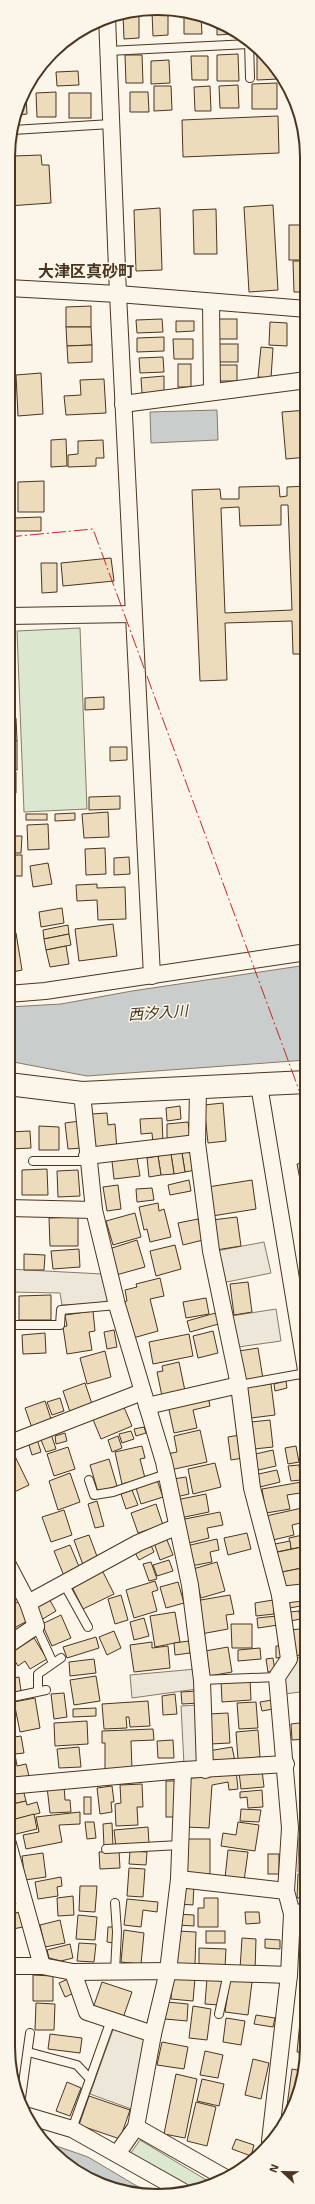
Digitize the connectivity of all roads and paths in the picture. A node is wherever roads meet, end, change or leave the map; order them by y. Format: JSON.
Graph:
{"nodes":[{"id":1,"x":107,"y":25,"type":"edge"},
{"id":2,"x":243,"y":43,"type":"edge"},
{"id":3,"x":249,"y":48,"type":"edge"},
{"id":4,"x":108,"y":51,"type":"junction"},
{"id":5,"x":250,"y":78,"type":"dead end"},
{"id":6,"x":111,"y":124,"type":"junction"},
{"id":7,"x":18,"y":130,"type":"edge"},
{"id":8,"x":15,"y":288,"type":"edge"},
{"id":9,"x":118,"y":294,"type":"junction"},
{"id":10,"x":211,"y":302,"type":"junction"},
{"id":11,"x":300,"y":308,"type":"edge"},
{"id":12,"x":300,"y":381,"type":"edge"},
{"id":13,"x":212,"y":392,"type":"junction"},
{"id":14,"x":123,"y":404,"type":"junction"},
{"id":15,"x":133,"y":614,"type":"junction"},
{"id":16,"x":15,"y":616,"type":"edge"},
{"id":17,"x":300,"y":953,"type":"edge"},
{"id":18,"x":152,"y":976,"type":"junction"},
{"id":19,"x":15,"y":993,"type":"edge"},
{"id":20,"x":300,"y":1082,"type":"edge"},
{"id":21,"x":15,"y":1085,"type":"edge"},
{"id":22,"x":259,"y":1085,"type":"junction"},
{"id":23,"x":198,"y":1088,"type":"junction"},
{"id":24,"x":82,"y":1094,"type":"junction"},
{"id":25,"x":197,"y":1144,"type":"junction"},
{"id":26,"x":87,"y":1159,"type":"junction"},
{"id":27,"x":33,"y":1161,"type":"dead end"},
{"id":28,"x":15,"y":1208,"type":"edge"},
{"id":29,"x":94,"y":1210,"type":"junction"},
{"id":30,"x":117,"y":1305,"type":"junction"},
{"id":31,"x":15,"y":1325,"type":"edge"},
{"id":32,"x":300,"y":1337,"type":"edge"},
{"id":33,"x":300,"y":1375,"type":"edge"},
{"id":34,"x":239,"y":1385,"type":"junction"},
{"id":35,"x":145,"y":1399,"type":"junction"},
{"id":36,"x":15,"y":1442,"type":"edge"},
{"id":37,"x":166,"y":1474,"type":"junction"},
{"id":38,"x":89,"y":1480,"type":"dead end"},
{"id":39,"x":176,"y":1527,"type":"junction"},
{"id":40,"x":15,"y":1578,"type":"edge"},
{"id":41,"x":63,"y":1582,"type":"junction"},
{"id":42,"x":300,"y":1593,"type":"edge"},
{"id":43,"x":280,"y":1595,"type":"junction"},
{"id":44,"x":28,"y":1603,"type":"junction"},
{"id":45,"x":36,"y":1626,"type":"junction"},
{"id":46,"x":88,"y":1627,"type":"dead end"},
{"id":47,"x":15,"y":1640,"type":"edge"},
{"id":48,"x":61,"y":1658,"type":"dead end"},
{"id":49,"x":53,"y":1663,"type":"junction"},
{"id":50,"x":277,"y":1677,"type":"junction"},
{"id":51,"x":202,"y":1680,"type":"junction"},
{"id":52,"x":15,"y":1697,"type":"edge"},
{"id":53,"x":286,"y":1764,"type":"junction"},
{"id":54,"x":183,"y":1770,"type":"junction"},
{"id":55,"x":205,"y":1770,"type":"junction"},
{"id":56,"x":15,"y":1785,"type":"edge"},
{"id":57,"x":180,"y":1845,"type":"junction"},
{"id":58,"x":106,"y":1849,"type":"dead end"},
{"id":59,"x":15,"y":1870,"type":"edge"},
{"id":60,"x":179,"y":1879,"type":"junction"},
{"id":61,"x":286,"y":1891,"type":"junction"},
{"id":62,"x":116,"y":1903,"type":"dead end"},
{"id":63,"x":25,"y":1906,"type":"junction"},
{"id":64,"x":15,"y":1908,"type":"edge"},
{"id":65,"x":299,"y":1913,"type":"edge"},
{"id":66,"x":15,"y":1966,"type":"edge"},
{"id":67,"x":42,"y":1966,"type":"junction"},
{"id":68,"x":116,"y":1971,"type":"junction"},
{"id":69,"x":168,"y":1971,"type":"junction"},
{"id":70,"x":73,"y":1972,"type":"junction"},
{"id":71,"x":228,"y":1973,"type":"junction"},
{"id":72,"x":288,"y":1975,"type":"junction"},
{"id":73,"x":219,"y":2014,"type":"dead end"},
{"id":74,"x":111,"y":2020,"type":"junction"},
{"id":75,"x":30,"y":2033,"type":"dead end"},
{"id":76,"x":153,"y":2034,"type":"junction"},
{"id":77,"x":28,"y":2052,"type":"junction"},
{"id":78,"x":90,"y":2079,"type":"junction"},
{"id":79,"x":22,"y":2090,"type":"edge"},
{"id":80,"x":34,"y":2118,"type":"edge"},
{"id":81,"x":136,"y":2126,"type":"junction"},
{"id":82,"x":72,"y":2129,"type":"junction"},
{"id":83,"x":271,"y":2133,"type":"edge"},
{"id":84,"x":117,"y":2154,"type":"junction"},
{"id":85,"x":220,"y":2175,"type":"edge"},
{"id":86,"x":177,"y":2188,"type":"edge"}],
"edges":[{"from":1,"to":4,"type":"street"},
{"from":2,"to":4,"type":"lane"},
{"from":3,"to":5,"type":"lane"},
{"from":4,"to":6,"type":"street"},
{"from":6,"to":7,"type":"lane"},
{"from":6,"to":9,"type":"street"},
{"from":8,"to":9,"type":"street"},
{"from":9,"to":10,"type":"street"},
{"from":9,"to":14,"type":"street"},
{"from":10,"to":11,"type":"street"},
{"from":10,"to":13,"type":"street"},
{"from":12,"to":13,"type":"street"},
{"from":13,"to":14,"type":"street"},
{"from":14,"to":15,"type":"street"},
{"from":15,"to":16,"type":"street"},
{"from":15,"to":18,"type":"street"},
{"from":17,"to":18,"type":"street"},
{"from":18,"to":19,"type":"street"},
{"from":20,"to":22,"type":"street"},
{"from":21,"to":24,"type":"street"},
{"from":22,"to":23,"type":"street"},
{"from":22,"to":32,"type":"street"},
{"from":23,"to":24,"type":"street"},
{"from":23,"to":25,"type":"street"},
{"from":24,"to":26,"type":"street"},
{"from":25,"to":26,"type":"street"},
{"from":25,"to":34,"type":"street"},
{"from":26,"to":27,"type":"lane"},
{"from":26,"to":29,"type":"street"},
{"from":28,"to":29,"type":"street"},
{"from":29,"to":30,"type":"street"},
{"from":30,"to":31,"type":"lane"},
{"from":30,"to":35,"type":"street"},
{"from":33,"to":34,"type":"lane"},
{"from":34,"to":35,"type":"street"},
{"from":34,"to":43,"type":"street"},
{"from":35,"to":36,"type":"street"},
{"from":35,"to":37,"type":"street"},
{"from":37,"to":38,"type":"lane"},
{"from":37,"to":39,"type":"street"},
{"from":39,"to":41,"type":"street"},
{"from":39,"to":51,"type":"street"},
{"from":40,"to":44,"type":"street"},
{"from":41,"to":44,"type":"street"},
{"from":41,"to":46,"type":"lane"},
{"from":42,"to":43,"type":"street"},
{"from":43,"to":50,"type":"street"},
{"from":44,"to":45,"type":"street"},
{"from":45,"to":47,"type":"street"},
{"from":45,"to":49,"type":"lane"},
{"from":48,"to":49,"type":"lane"},
{"from":49,"to":52,"type":"lane"},
{"from":50,"to":51,"type":"lane"},
{"from":50,"to":53,"type":"street"},
{"from":51,"to":55,"type":"street"},
{"from":53,"to":55,"type":"street"},
{"from":53,"to":61,"type":"street"},
{"from":54,"to":55,"type":"street"},
{"from":54,"to":56,"type":"street"},
{"from":54,"to":57,"type":"street"},
{"from":57,"to":58,"type":"lane"},
{"from":57,"to":60,"type":"street"},
{"from":59,"to":63,"type":"street"},
{"from":60,"to":61,"type":"street"},
{"from":60,"to":69,"type":"street"},
{"from":61,"to":65,"type":"street"},
{"from":62,"to":68,"type":"lane"},
{"from":63,"to":64,"type":"lane"},
{"from":63,"to":67,"type":"street"},
{"from":65,"to":72,"type":"street"},
{"from":66,"to":67,"type":"street"},
{"from":67,"to":70,"type":"street"},
{"from":68,"to":69,"type":"street"},
{"from":68,"to":70,"type":"street"},
{"from":69,"to":71,"type":"street"},
{"from":69,"to":76,"type":"street"},
{"from":70,"to":74,"type":"street"},
{"from":71,"to":72,"type":"street"},
{"from":71,"to":73,"type":"lane"},
{"from":72,"to":83,"type":"street"},
{"from":74,"to":76,"type":"street"},
{"from":74,"to":78,"type":"lane"},
{"from":75,"to":77,"type":"lane"},
{"from":76,"to":81,"type":"street"},
{"from":77,"to":78,"type":"lane"},
{"from":77,"to":79,"type":"lane"},
{"from":78,"to":82,"type":"lane"},
{"from":80,"to":82,"type":"street"},
{"from":81,"to":84,"type":"street"},
{"from":81,"to":85,"type":"street"},
{"from":82,"to":84,"type":"street"},
{"from":84,"to":86,"type":"street"}]}
